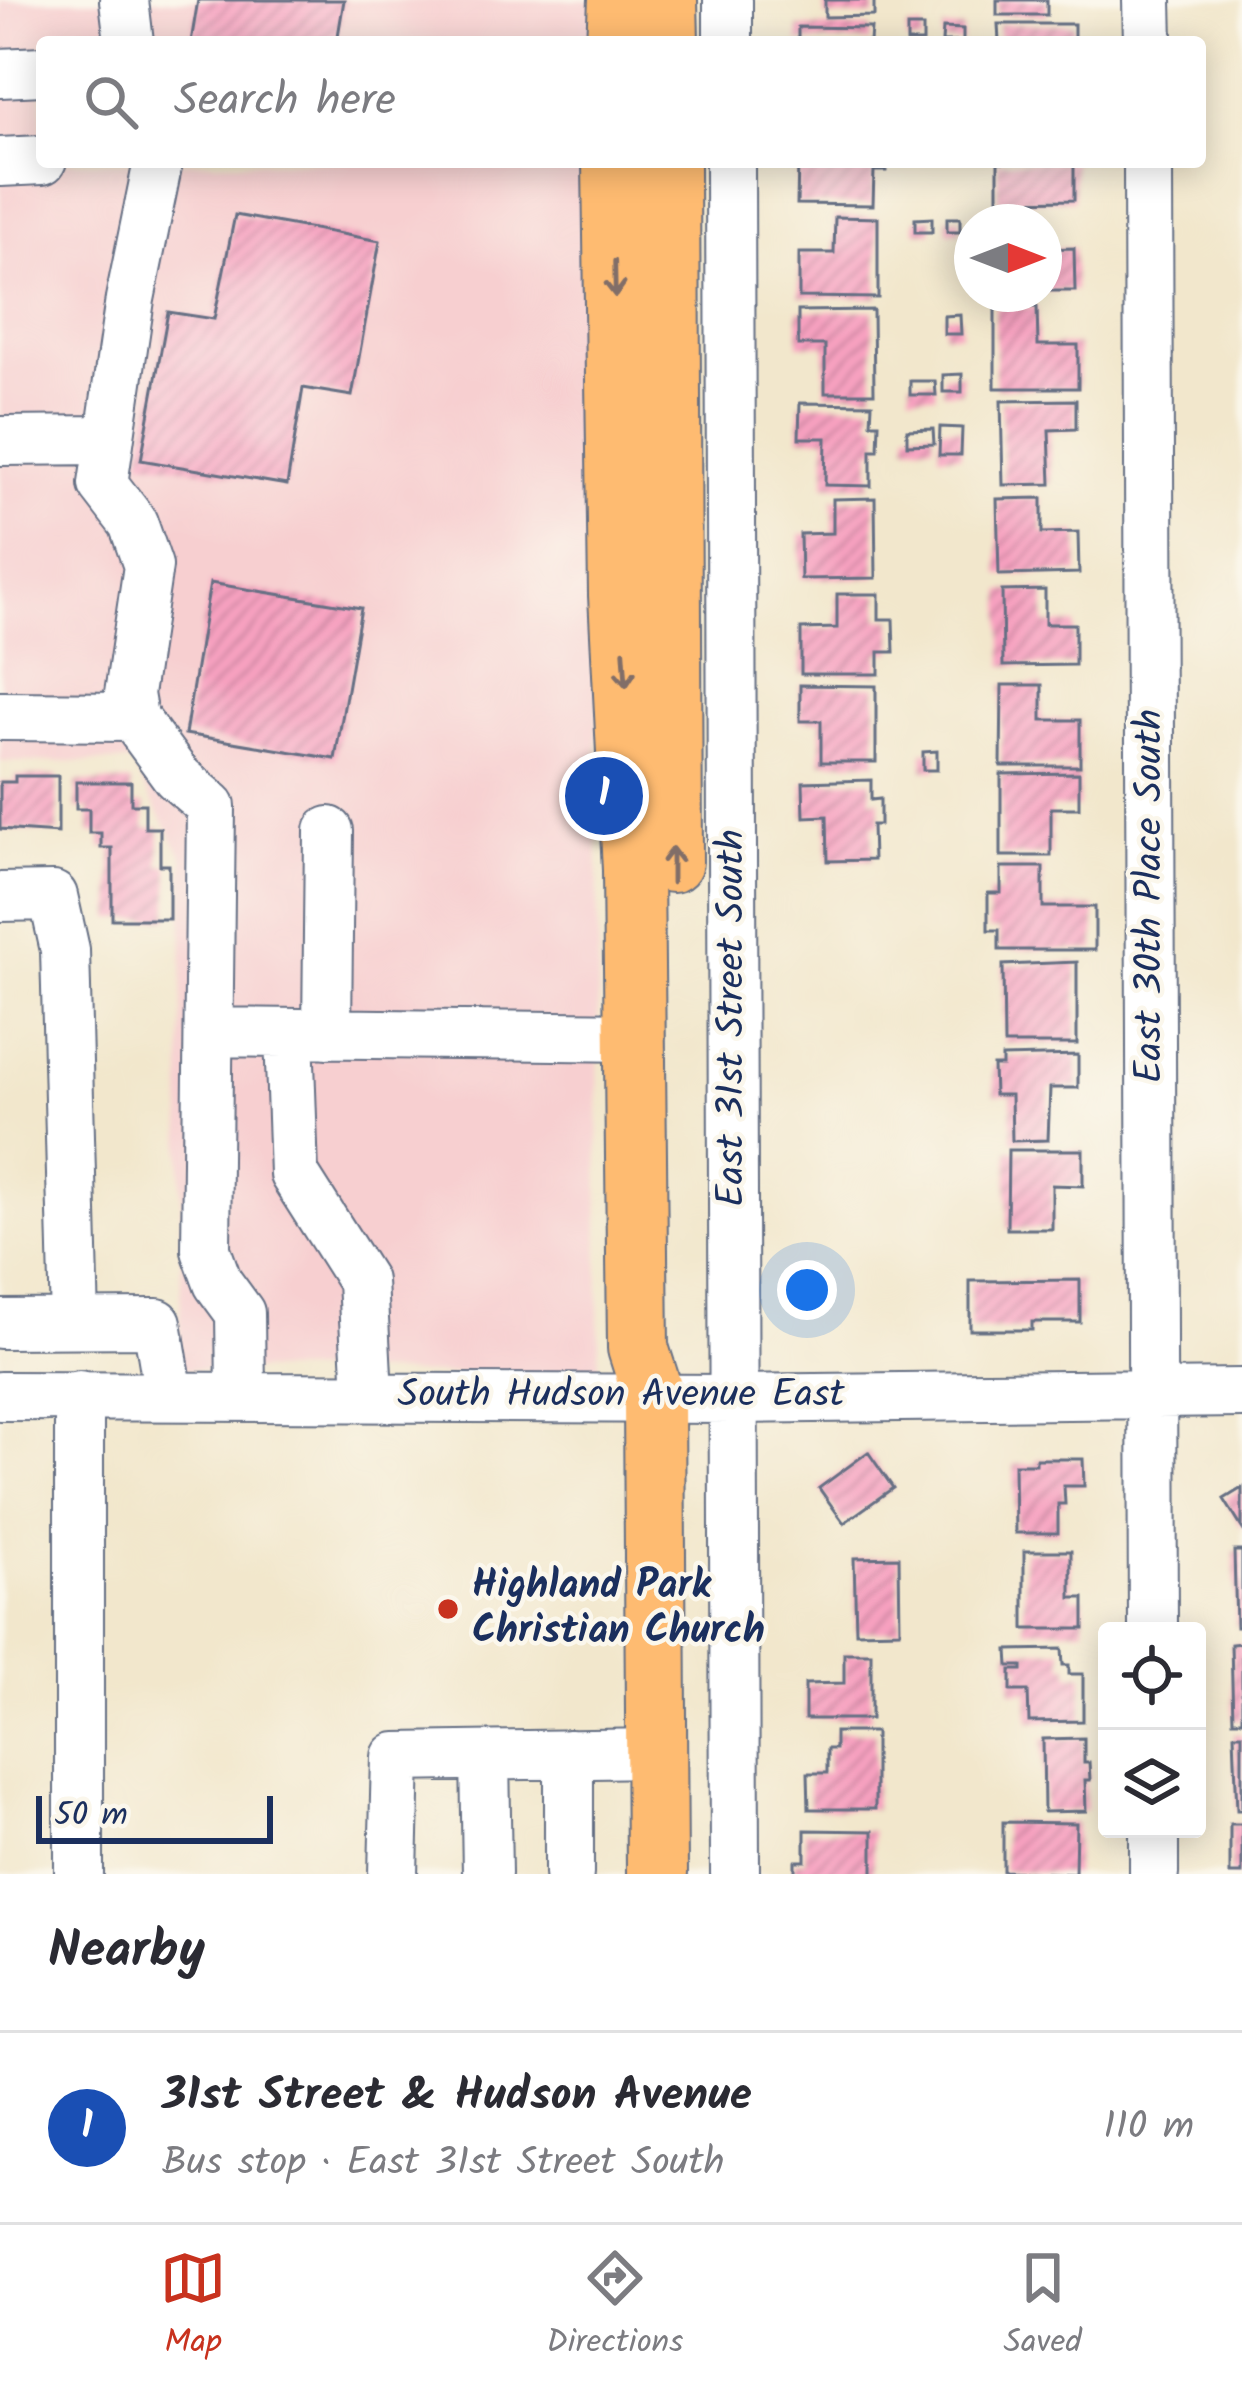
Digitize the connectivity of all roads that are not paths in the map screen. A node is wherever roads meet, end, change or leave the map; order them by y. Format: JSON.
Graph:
{"nodes":[{"id":1,"x":124,"y":0,"type":"edge"},
{"id":2,"x":619,"y":0,"type":"edge"},
{"id":3,"x":667,"y":0,"type":"edge"},
{"id":4,"x":728,"y":0,"type":"edge"},
{"id":5,"x":1148,"y":0,"type":"edge"},
{"id":6,"x":128,"y":36,"type":"edge"},
{"id":7,"x":617,"y":36,"type":"edge"},
{"id":8,"x":668,"y":36,"type":"edge"},
{"id":9,"x":728,"y":36,"type":"edge"},
{"id":10,"x":1148,"y":36,"type":"edge"},
{"id":11,"x":36,"y":71,"type":"edge"},
{"id":12,"x":0,"y":74,"type":"edge"},
{"id":13,"x":36,"y":160,"type":"edge"},
{"id":14,"x":0,"y":162,"type":"edge"},
{"id":15,"x":157,"y":168,"type":"edge"},
{"id":16,"x":613,"y":168,"type":"edge"},
{"id":17,"x":669,"y":168,"type":"edge"},
{"id":18,"x":730,"y":168,"type":"edge"},
{"id":19,"x":1148,"y":168,"type":"edge"},
{"id":20,"x":107,"y":440,"type":"junction"},
{"id":21,"x":0,"y":442,"type":"edge"},
{"id":22,"x":0,"y":716,"type":"edge"},
{"id":23,"x":133,"y":717,"type":"junction"},
{"id":24,"x":329,"y":831,"type":"dead end"},
{"id":25,"x":0,"y":897,"type":"edge"},
{"id":26,"x":209,"y":1032,"type":"junction"},
{"id":27,"x":308,"y":1034,"type":"junction"},
{"id":28,"x":635,"y":1036,"type":"junction"},
{"id":29,"x":75,"y":1323,"type":"junction"},
{"id":30,"x":0,"y":1324,"type":"edge"},
{"id":31,"x":1153,"y":1392,"type":"junction"},
{"id":32,"x":1242,"y":1393,"type":"edge"},
{"id":33,"x":242,"y":1394,"type":"junction"},
{"id":34,"x":368,"y":1394,"type":"junction"},
{"id":35,"x":80,"y":1395,"type":"junction"},
{"id":36,"x":169,"y":1395,"type":"junction"},
{"id":37,"x":0,"y":1396,"type":"edge"},
{"id":38,"x":654,"y":1398,"type":"junction"},
{"id":39,"x":734,"y":1399,"type":"junction"},
{"id":40,"x":1153,"y":1622,"type":"edge"},
{"id":41,"x":656,"y":1753,"type":"junction"},
{"id":42,"x":569,"y":1754,"type":"junction"},
{"id":43,"x":485,"y":1756,"type":"junction"},
{"id":44,"x":1154,"y":1838,"type":"edge"},
{"id":45,"x":79,"y":1874,"type":"edge"},
{"id":46,"x":393,"y":1874,"type":"edge"},
{"id":47,"x":487,"y":1874,"type":"edge"},
{"id":48,"x":569,"y":1874,"type":"edge"},
{"id":49,"x":656,"y":1874,"type":"edge"},
{"id":50,"x":735,"y":1874,"type":"edge"},
{"id":51,"x":1154,"y":1874,"type":"edge"}],
"edges":[{"from":1,"to":6,"type":"street"},
{"from":2,"to":7,"type":"main road"},
{"from":3,"to":8,"type":"main road"},
{"from":4,"to":9,"type":"street"},
{"from":5,"to":10,"type":"street"},
{"from":11,"to":12,"type":"street"},
{"from":13,"to":14,"type":"street"},
{"from":15,"to":20,"type":"street"},
{"from":16,"to":28,"type":"main road","name":"East 31st Street South","one_way":true},
{"from":38,"to":17,"type":"main road","name":"East 31st Street South","one_way":true},
{"from":18,"to":39,"type":"street","name":"East 31st Street South"},
{"from":19,"to":31,"type":"street","name":"East 30th Place South"},
{"from":20,"to":21,"type":"street"},
{"from":20,"to":23,"type":"street"},
{"from":22,"to":23,"type":"street"},
{"from":23,"to":26,"type":"street"},
{"from":24,"to":27,"type":"street"},
{"from":25,"to":29,"type":"street"},
{"from":26,"to":27,"type":"street"},
{"from":26,"to":33,"type":"street"},
{"from":27,"to":28,"type":"street"},
{"from":27,"to":34,"type":"street"},
{"from":28,"to":38,"type":"main road","name":"East 31st Street South"},
{"from":29,"to":30,"type":"street"},
{"from":29,"to":36,"type":"street"},
{"from":31,"to":32,"type":"street","name":"South Hudson Avenue East"},
{"from":31,"to":39,"type":"street","name":"South Hudson Avenue East"},
{"from":31,"to":40,"type":"street","name":"East 30th Place South"},
{"from":33,"to":34,"type":"street","name":"South Hudson Avenue East"},
{"from":33,"to":36,"type":"street","name":"South Hudson Avenue East"},
{"from":34,"to":38,"type":"street","name":"South Hudson Avenue East"},
{"from":35,"to":36,"type":"street","name":"South Hudson Avenue East"},
{"from":35,"to":37,"type":"street","name":"South Hudson Avenue East"},
{"from":35,"to":45,"type":"street"},
{"from":38,"to":39,"type":"street","name":"South Hudson Avenue East"},
{"from":38,"to":41,"type":"main road","name":"East 31st Street South"},
{"from":39,"to":50,"type":"street","name":"East 31st Street South"},
{"from":41,"to":42,"type":"street"},
{"from":41,"to":49,"type":"main road","name":"East 31st Street South"},
{"from":42,"to":43,"type":"street"},
{"from":42,"to":48,"type":"street"},
{"from":43,"to":46,"type":"street"},
{"from":43,"to":47,"type":"street"},
{"from":44,"to":51,"type":"street"}]}
